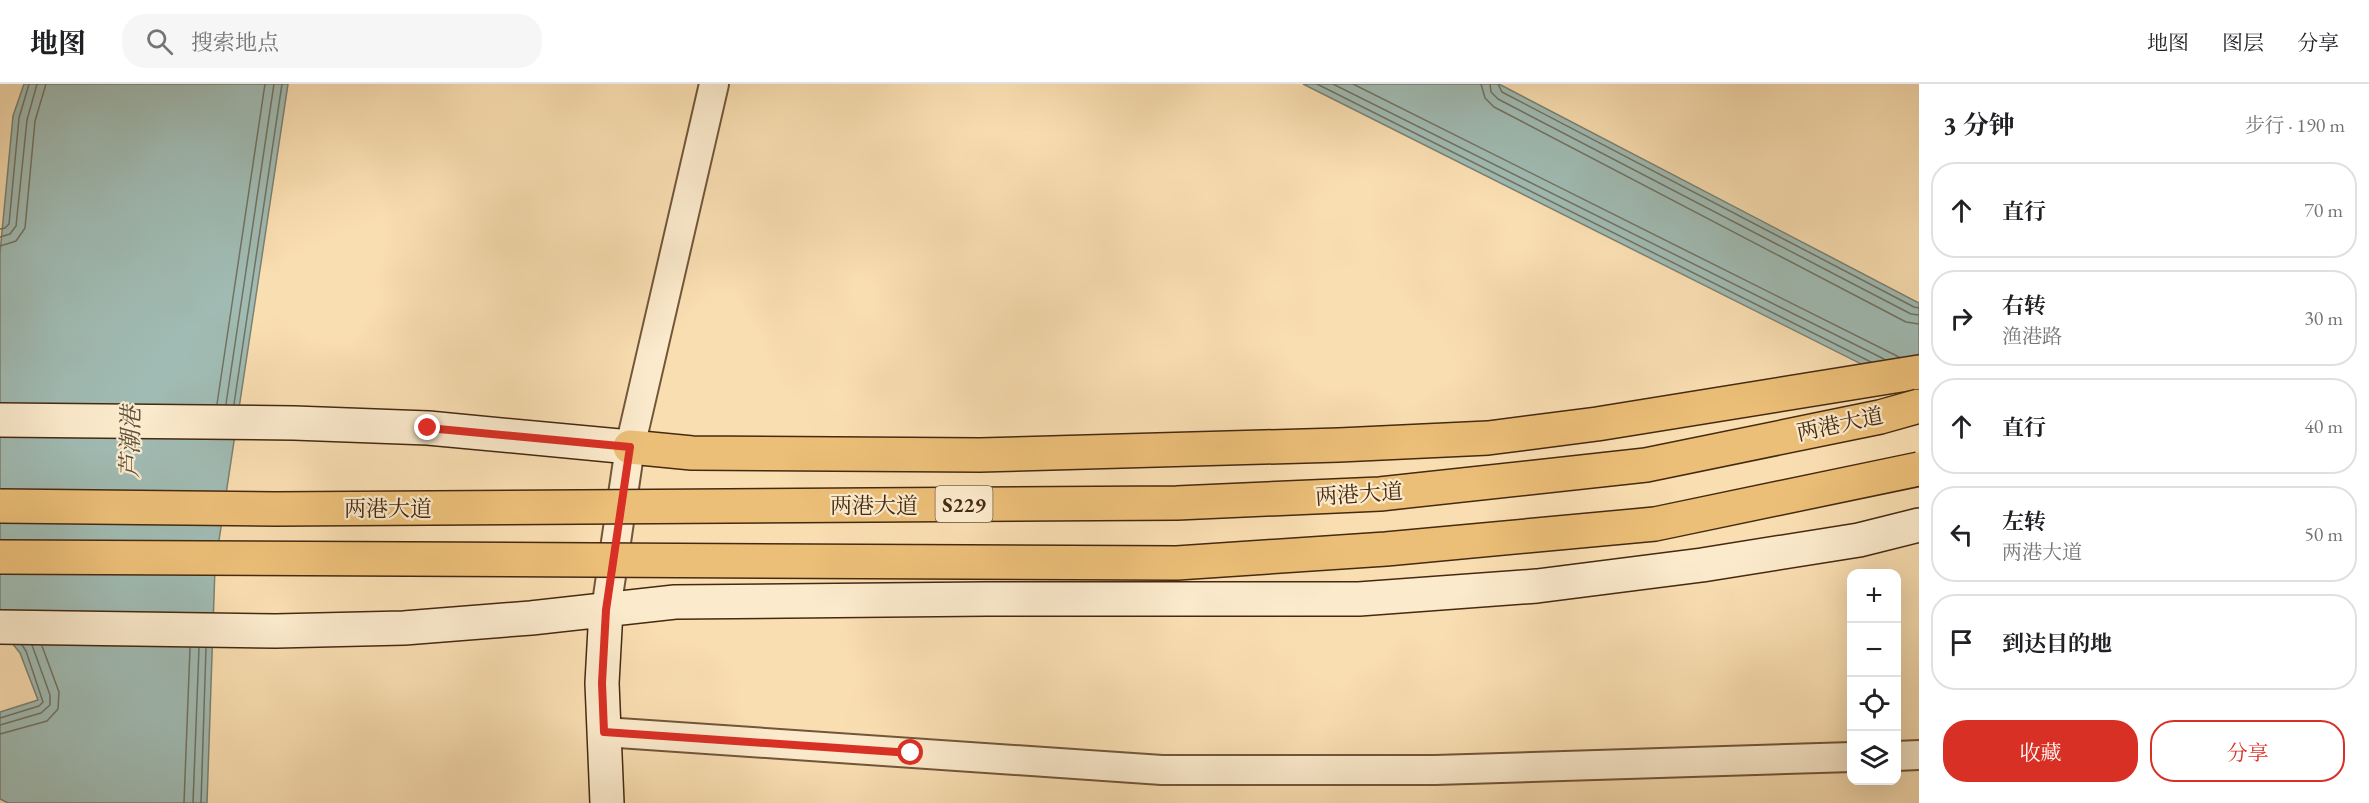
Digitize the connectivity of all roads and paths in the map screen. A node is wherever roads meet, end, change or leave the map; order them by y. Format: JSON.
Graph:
{"nodes":[{"id":1,"x":714,"y":84,"type":"edge"},
{"id":2,"x":1919,"y":372,"type":"edge"},
{"id":3,"x":1919,"y":406,"type":"edge"},
{"id":4,"x":0,"y":420,"type":"edge"},
{"id":5,"x":630,"y":447,"type":"junction"},
{"id":6,"x":1919,"y":469,"type":"edge"},
{"id":7,"x":0,"y":506,"type":"edge"},
{"id":8,"x":1919,"y":525,"type":"edge"},
{"id":9,"x":0,"y":557,"type":"edge"},
{"id":10,"x":606,"y":610,"type":"junction"},
{"id":11,"x":0,"y":627,"type":"edge"},
{"id":12,"x":604,"y":732,"type":"junction"},
{"id":13,"x":1919,"y":755,"type":"edge"},
{"id":14,"x":1901,"y":756,"type":"edge"},
{"id":15,"x":1847,"y":758,"type":"edge"},
{"id":16,"x":607,"y":803,"type":"edge"}],
"edges":[{"from":1,"to":5,"type":"street"},
{"from":2,"to":5,"type":"highway"},
{"from":3,"to":7,"type":"highway","name":"两港大道","number":"S229","bridge":true},
{"from":4,"to":5,"type":"main road"},
{"from":5,"to":10,"type":"street"},
{"from":6,"to":9,"type":"highway","bridge":true},
{"from":8,"to":10,"type":"main road"},
{"from":10,"to":11,"type":"main road"},
{"from":10,"to":12,"type":"main road"},
{"from":12,"to":15,"type":"street"},
{"from":12,"to":16,"type":"main road"},
{"from":13,"to":14,"type":"street"}]}
